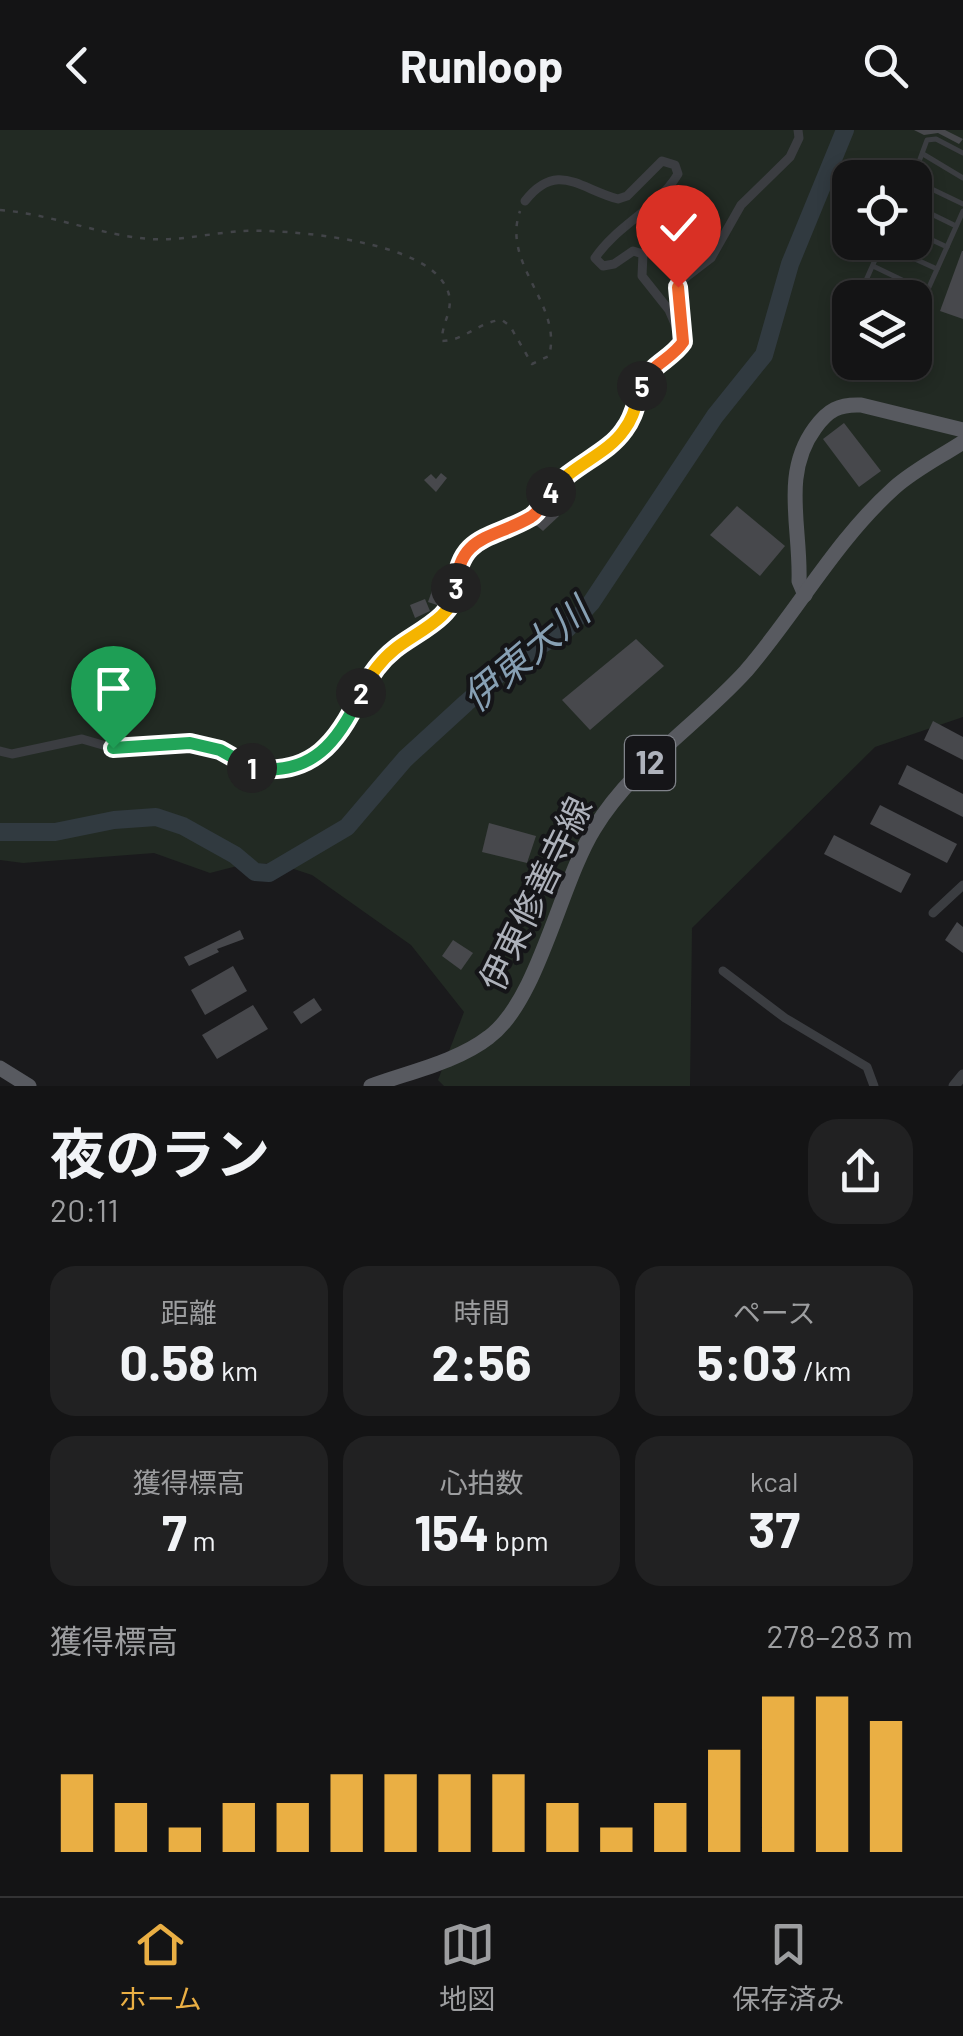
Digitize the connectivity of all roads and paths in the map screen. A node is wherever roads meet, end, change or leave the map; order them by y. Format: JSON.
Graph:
{"nodes":[{"id":1,"x":798,"y":130,"type":"edge"},
{"id":2,"x":963,"y":153,"type":"edge"},
{"id":3,"x":923,"y":154,"type":"junction"},
{"id":4,"x":921,"y":160,"type":"edge"},
{"id":5,"x":963,"y":178,"type":"edge"},
{"id":6,"x":932,"y":190,"type":"edge"},
{"id":7,"x":525,"y":200,"type":"joint"},
{"id":8,"x":963,"y":208,"type":"edge"},
{"id":9,"x":0,"y":210,"type":"edge"},
{"id":10,"x":932,"y":214,"type":"edge"},
{"id":11,"x":956,"y":226,"type":"junction"},
{"id":12,"x":932,"y":240,"type":"edge"},
{"id":13,"x":947,"y":247,"type":"junction"},
{"id":14,"x":875,"y":260,"type":"edge"},
{"id":15,"x":918,"y":260,"type":"edge"},
{"id":16,"x":872,"y":266,"type":"junction"},
{"id":17,"x":937,"y":269,"type":"junction"},
{"id":18,"x":865,"y":280,"type":"edge"},
{"id":19,"x":902,"y":280,"type":"edge"},
{"id":20,"x":932,"y":280,"type":"edge"},
{"id":21,"x":683,"y":342,"type":"junction"},
{"id":22,"x":963,"y":430,"type":"edge"},
{"id":23,"x":963,"y":442,"type":"edge"},
{"id":24,"x":804,"y":595,"type":"junction"},
{"id":25,"x":0,"y":751,"type":"edge"},
{"id":26,"x":963,"y":885,"type":"edge"},
{"id":27,"x":933,"y":913,"type":"dead end"},
{"id":28,"x":723,"y":971,"type":"dead end"},
{"id":29,"x":0,"y":1068,"type":"edge"},
{"id":30,"x":963,"y":1075,"type":"edge"},
{"id":31,"x":872,"y":1082,"type":"edge"},
{"id":32,"x":29,"y":1086,"type":"edge"},
{"id":33,"x":370,"y":1086,"type":"edge"},
{"id":34,"x":860,"y":1086,"type":"edge"},
{"id":35,"x":954,"y":1086,"type":"edge"}],
"edges":[{"from":1,"to":21,"type":"street"},
{"from":2,"to":3,"type":"lane"},
{"from":3,"to":4,"type":"lane"},
{"from":3,"to":5,"type":"lane"},
{"from":6,"to":8,"type":"lane"},
{"from":7,"to":9,"type":"path"},
{"from":7,"to":21,"type":"street"},
{"from":8,"to":11,"type":"lane"},
{"from":10,"to":11,"type":"lane"},
{"from":11,"to":13,"type":"lane"},
{"from":12,"to":13,"type":"lane"},
{"from":13,"to":17,"type":"lane"},
{"from":14,"to":16,"type":"lane"},
{"from":15,"to":17,"type":"lane"},
{"from":16,"to":18,"type":"lane"},
{"from":16,"to":19,"type":"lane"},
{"from":17,"to":20,"type":"lane"},
{"from":21,"to":25,"type":"street"},
{"from":22,"to":24,"type":"main road"},
{"from":23,"to":24,"type":"main road","name":"伊東修善寺線","number":"12"},
{"from":24,"to":33,"type":"main road","name":"伊東修善寺線","number":"12"},
{"from":26,"to":27,"type":"street"},
{"from":28,"to":31,"type":"street"},
{"from":29,"to":32,"type":"main road"},
{"from":30,"to":35,"type":"street"},
{"from":31,"to":34,"type":"street"}]}
